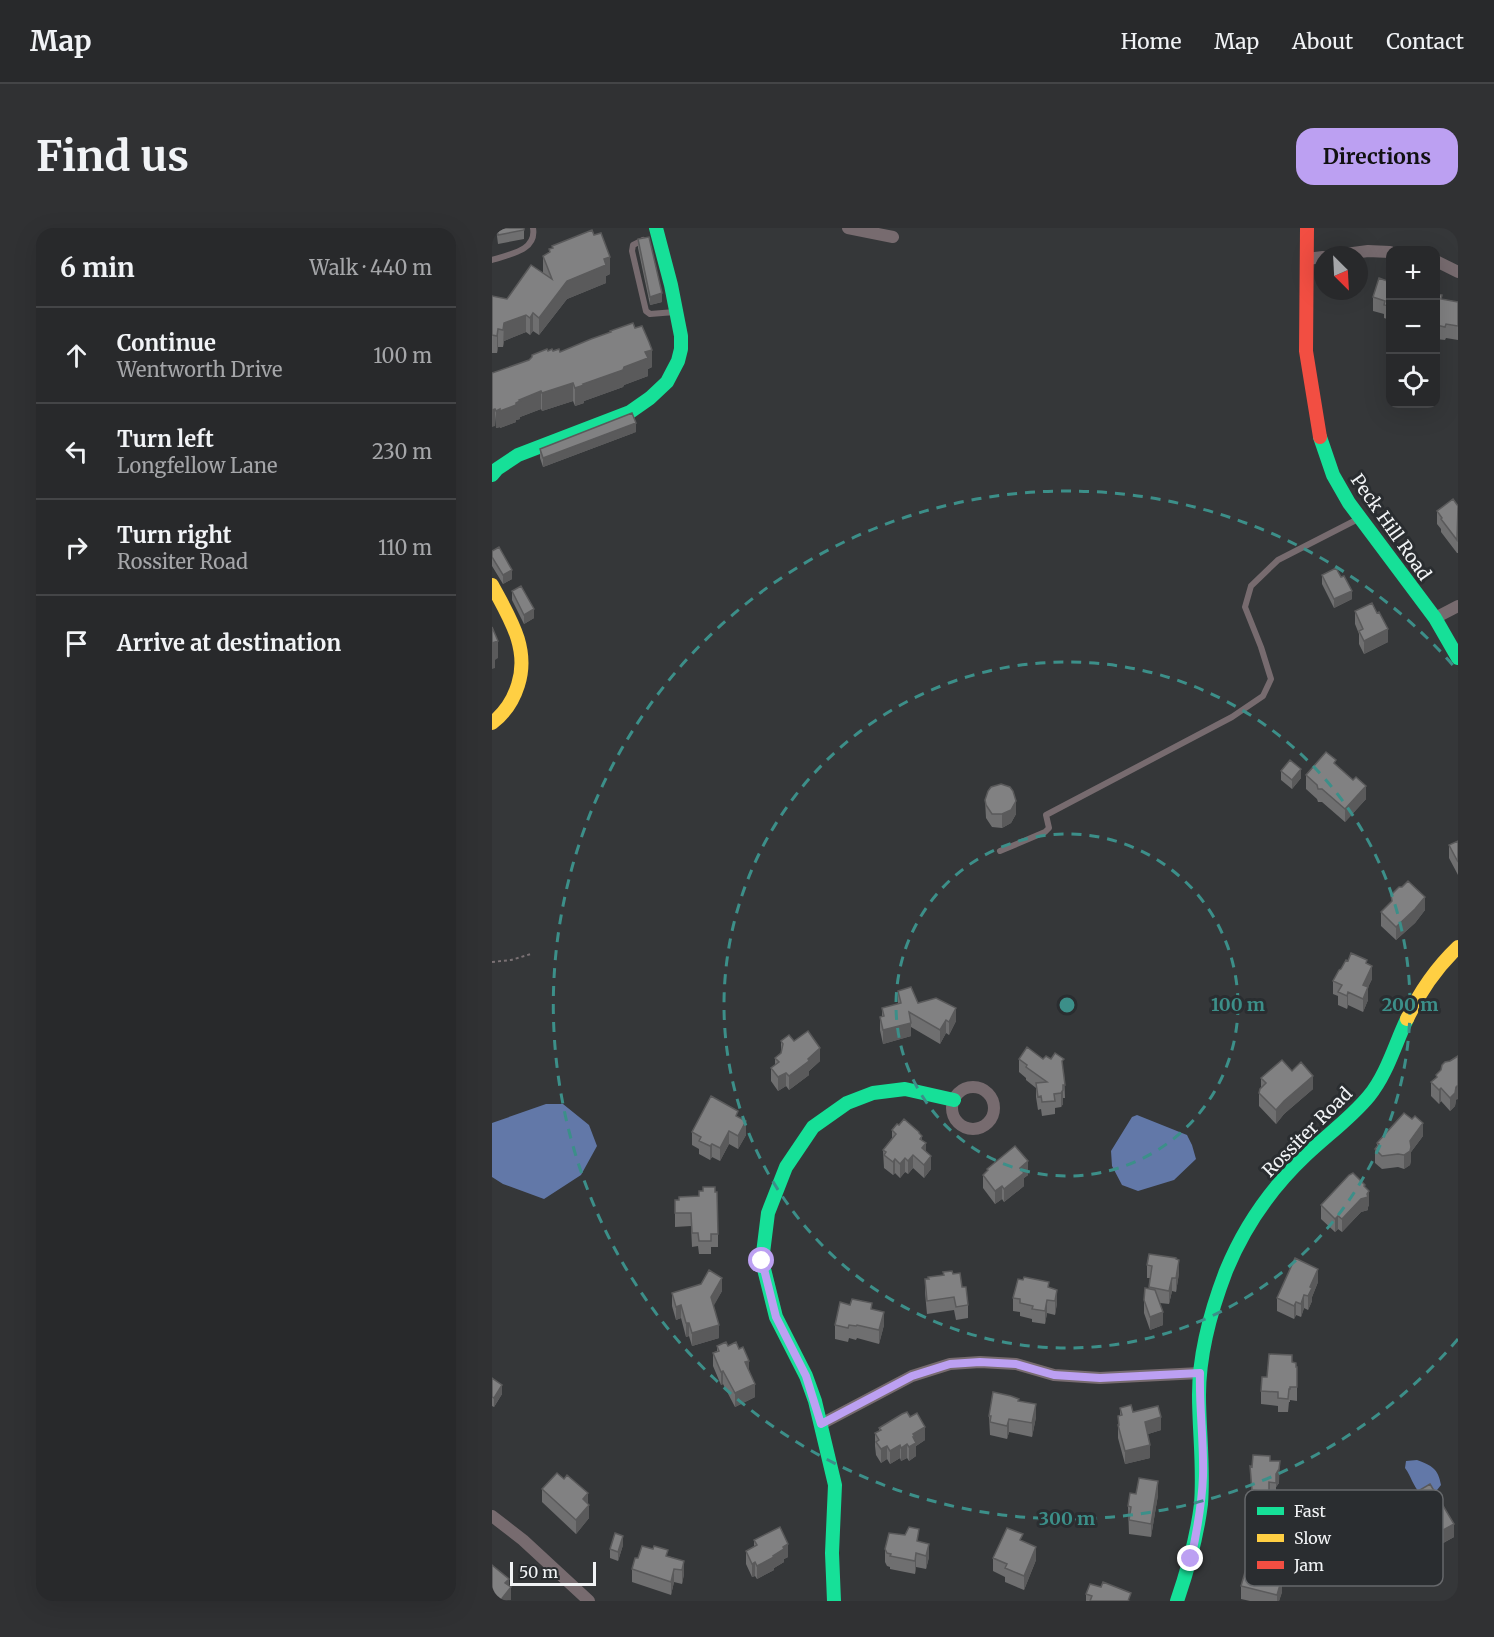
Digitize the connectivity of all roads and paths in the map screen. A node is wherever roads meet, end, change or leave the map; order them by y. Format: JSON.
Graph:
{"nodes":[{"id":1,"x":533,"y":228,"type":"edge"},
{"id":2,"x":848,"y":228,"type":"edge"},
{"id":3,"x":1307,"y":228,"type":"edge"},
{"id":4,"x":657,"y":232,"type":"edge"},
{"id":5,"x":893,"y":237,"type":"dead end"},
{"id":6,"x":1368,"y":251,"type":"edge"},
{"id":7,"x":1386,"y":252,"type":"edge"},
{"id":8,"x":1314,"y":258,"type":"edge"},
{"id":9,"x":1307,"y":259,"type":"junction"},
{"id":10,"x":492,"y":260,"type":"edge"},
{"id":11,"x":1440,"y":263,"type":"edge"},
{"id":12,"x":1458,"y":272,"type":"edge"},
{"id":13,"x":676,"y":312,"type":"junction"},
{"id":14,"x":492,"y":475,"type":"edge"},
{"id":15,"x":1360,"y":518,"type":"junction"},
{"id":16,"x":492,"y":585,"type":"edge"},
{"id":17,"x":1458,"y":606,"type":"edge"},
{"id":18,"x":1435,"y":618,"type":"junction"},
{"id":19,"x":1458,"y":658,"type":"edge"},
{"id":20,"x":492,"y":723,"type":"edge"},
{"id":21,"x":1000,"y":851,"type":"dead end"},
{"id":22,"x":1458,"y":947,"type":"edge"},
{"id":23,"x":531,"y":954,"type":"dead end"},
{"id":24,"x":492,"y":962,"type":"edge"},
{"id":25,"x":954,"y":1100,"type":"dead end"},
{"id":26,"x":1200,"y":1373,"type":"junction"},
{"id":27,"x":821,"y":1424,"type":"junction"},
{"id":28,"x":492,"y":1516,"type":"edge"},
{"id":29,"x":589,"y":1601,"type":"edge"},
{"id":30,"x":834,"y":1601,"type":"edge"},
{"id":31,"x":1177,"y":1601,"type":"edge"}],
"edges":[{"from":1,"to":10,"type":"lane"},
{"from":2,"to":5,"type":"street"},
{"from":3,"to":9,"type":"street","name":"Peck Hill Road"},
{"from":4,"to":13,"type":"street"},
{"from":4,"to":13,"type":"lane"},
{"from":6,"to":7,"type":"street"},
{"from":8,"to":9,"type":"street"},
{"from":9,"to":15,"type":"street","name":"Peck Hill Road"},
{"from":11,"to":12,"type":"street"},
{"from":13,"to":14,"type":"street"},
{"from":15,"to":18,"type":"street","name":"Peck Hill Road"},
{"from":15,"to":21,"type":"lane"},
{"from":16,"to":20,"type":"street"},
{"from":17,"to":18,"type":"street"},
{"from":18,"to":19,"type":"street","name":"Peck Hill Road"},
{"from":22,"to":26,"type":"street","name":"Rossiter Road"},
{"from":23,"to":24,"type":"path"},
{"from":25,"to":27,"type":"street"},
{"from":26,"to":27,"type":"street"},
{"from":26,"to":31,"type":"street","name":"Rossiter Road"},
{"from":27,"to":30,"type":"street"},
{"from":28,"to":29,"type":"street"}]}
